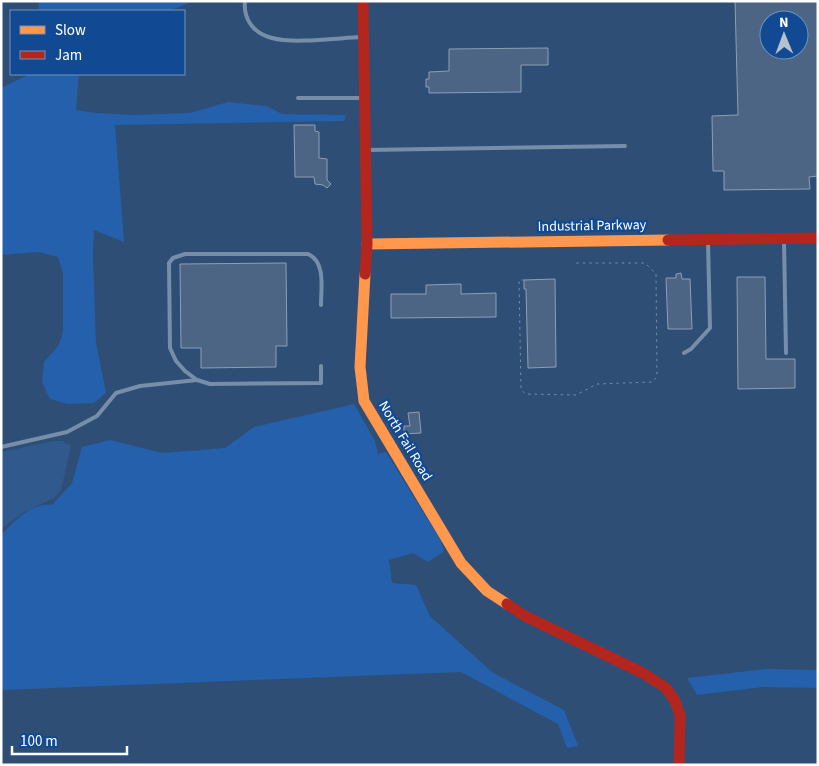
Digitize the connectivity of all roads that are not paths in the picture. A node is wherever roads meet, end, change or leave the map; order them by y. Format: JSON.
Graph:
{"nodes":[{"id":1,"x":245,"y":1,"type":"edge"},
{"id":2,"x":363,"y":1,"type":"edge"},
{"id":3,"x":363,"y":37,"type":"junction"},
{"id":4,"x":298,"y":98,"type":"dead end"},
{"id":5,"x":364,"y":98,"type":"junction"},
{"id":6,"x":625,"y":146,"type":"dead end"},
{"id":7,"x":365,"y":150,"type":"junction"},
{"id":8,"x":784,"y":238,"type":"junction"},
{"id":9,"x":818,"y":238,"type":"edge"},
{"id":10,"x":708,"y":240,"type":"junction"},
{"id":11,"x":367,"y":244,"type":"junction"},
{"id":12,"x":321,"y":305,"type":"dead end"},
{"id":13,"x":684,"y":353,"type":"dead end"},
{"id":14,"x":786,"y":353,"type":"dead end"},
{"id":15,"x":321,"y":366,"type":"dead end"},
{"id":16,"x":197,"y":380,"type":"junction"},
{"id":17,"x":1,"y":447,"type":"edge"},
{"id":18,"x":679,"y":765,"type":"edge"}],
"edges":[{"from":1,"to":3,"type":"lane"},
{"from":2,"to":3,"type":"street","name":"North Fail Road"},
{"from":3,"to":5,"type":"street","name":"North Fail Road"},
{"from":4,"to":5,"type":"lane"},
{"from":5,"to":7,"type":"street","name":"North Fail Road"},
{"from":6,"to":7,"type":"lane"},
{"from":7,"to":11,"type":"street","name":"North Fail Road"},
{"from":8,"to":9,"type":"street","name":"Industrial Parkway"},
{"from":8,"to":10,"type":"street","name":"Industrial Parkway"},
{"from":8,"to":14,"type":"lane"},
{"from":10,"to":11,"type":"street","name":"Industrial Parkway"},
{"from":10,"to":13,"type":"lane"},
{"from":11,"to":18,"type":"street","name":"North Fail Road"},
{"from":12,"to":16,"type":"lane"},
{"from":15,"to":16,"type":"lane"},
{"from":16,"to":17,"type":"lane"}]}
